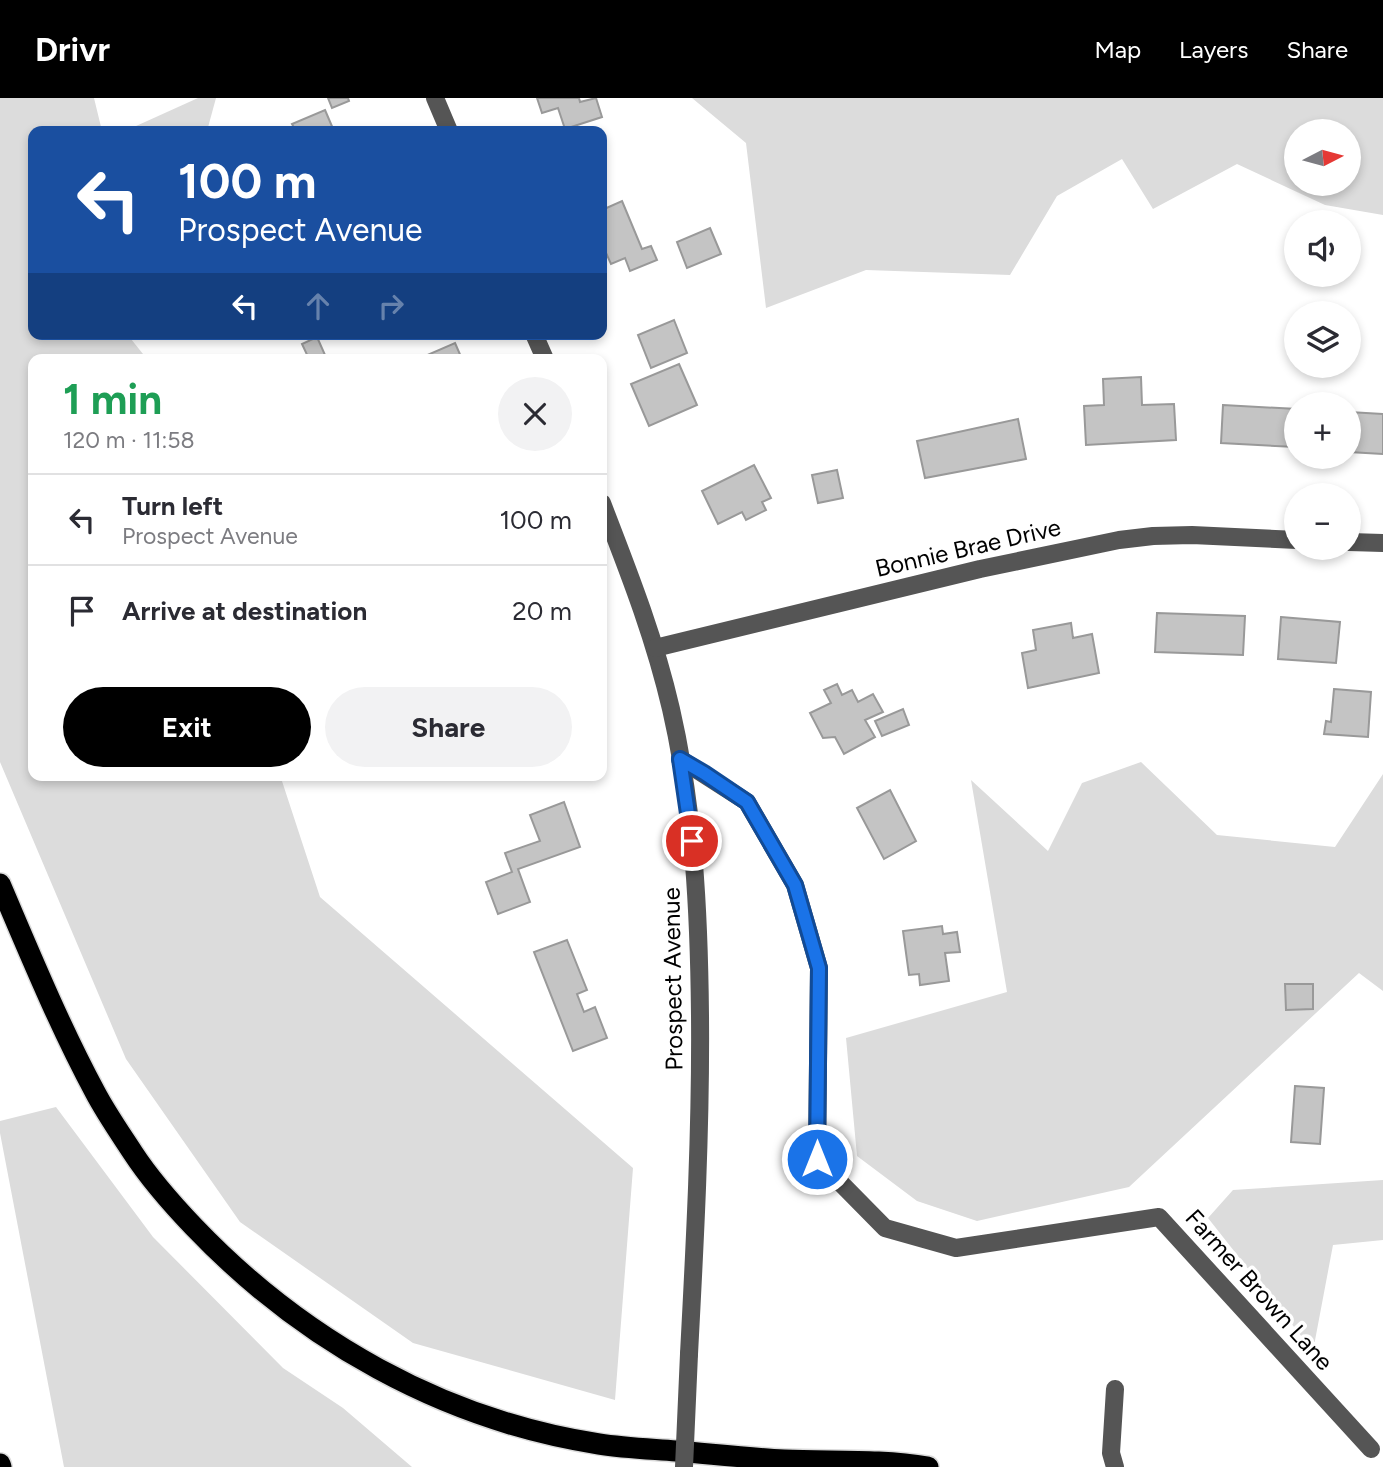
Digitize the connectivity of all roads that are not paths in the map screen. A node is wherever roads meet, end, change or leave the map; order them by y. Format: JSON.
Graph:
{"nodes":[{"id":1,"x":435,"y":98,"type":"edge"},
{"id":2,"x":447,"y":126,"type":"edge"},
{"id":3,"x":607,"y":516,"type":"edge"},
{"id":4,"x":1284,"y":539,"type":"edge"},
{"id":5,"x":1361,"y":543,"type":"edge"},
{"id":6,"x":1383,"y":544,"type":"edge"},
{"id":7,"x":655,"y":648,"type":"junction"},
{"id":8,"x":680,"y":759,"type":"junction"},
{"id":9,"x":0,"y":884,"type":"edge"},
{"id":10,"x":1115,"y":1390,"type":"dead end"},
{"id":11,"x":1371,"y":1449,"type":"dead end"},
{"id":12,"x":782,"y":1460,"type":"junction"},
{"id":13,"x":684,"y":1467,"type":"edge"},
{"id":14,"x":738,"y":1467,"type":"edge"},
{"id":15,"x":928,"y":1467,"type":"edge"},
{"id":16,"x":1115,"y":1467,"type":"edge"}],
"edges":[{"from":1,"to":2,"type":"street"},
{"from":3,"to":7,"type":"street","name":"Prospect Avenue"},
{"from":4,"to":7,"type":"street","name":"Bonnie Brae Drive"},
{"from":5,"to":6,"type":"street"},
{"from":7,"to":8,"type":"street","name":"Prospect Avenue"},
{"from":8,"to":11,"type":"street","name":"Farmer Brown Lane"},
{"from":8,"to":13,"type":"street","name":"Prospect Avenue","bridge":true},
{"from":9,"to":12,"type":"highway"},
{"from":10,"to":16,"type":"street"},
{"from":12,"to":14,"type":"highway"},
{"from":12,"to":15,"type":"highway"}]}
